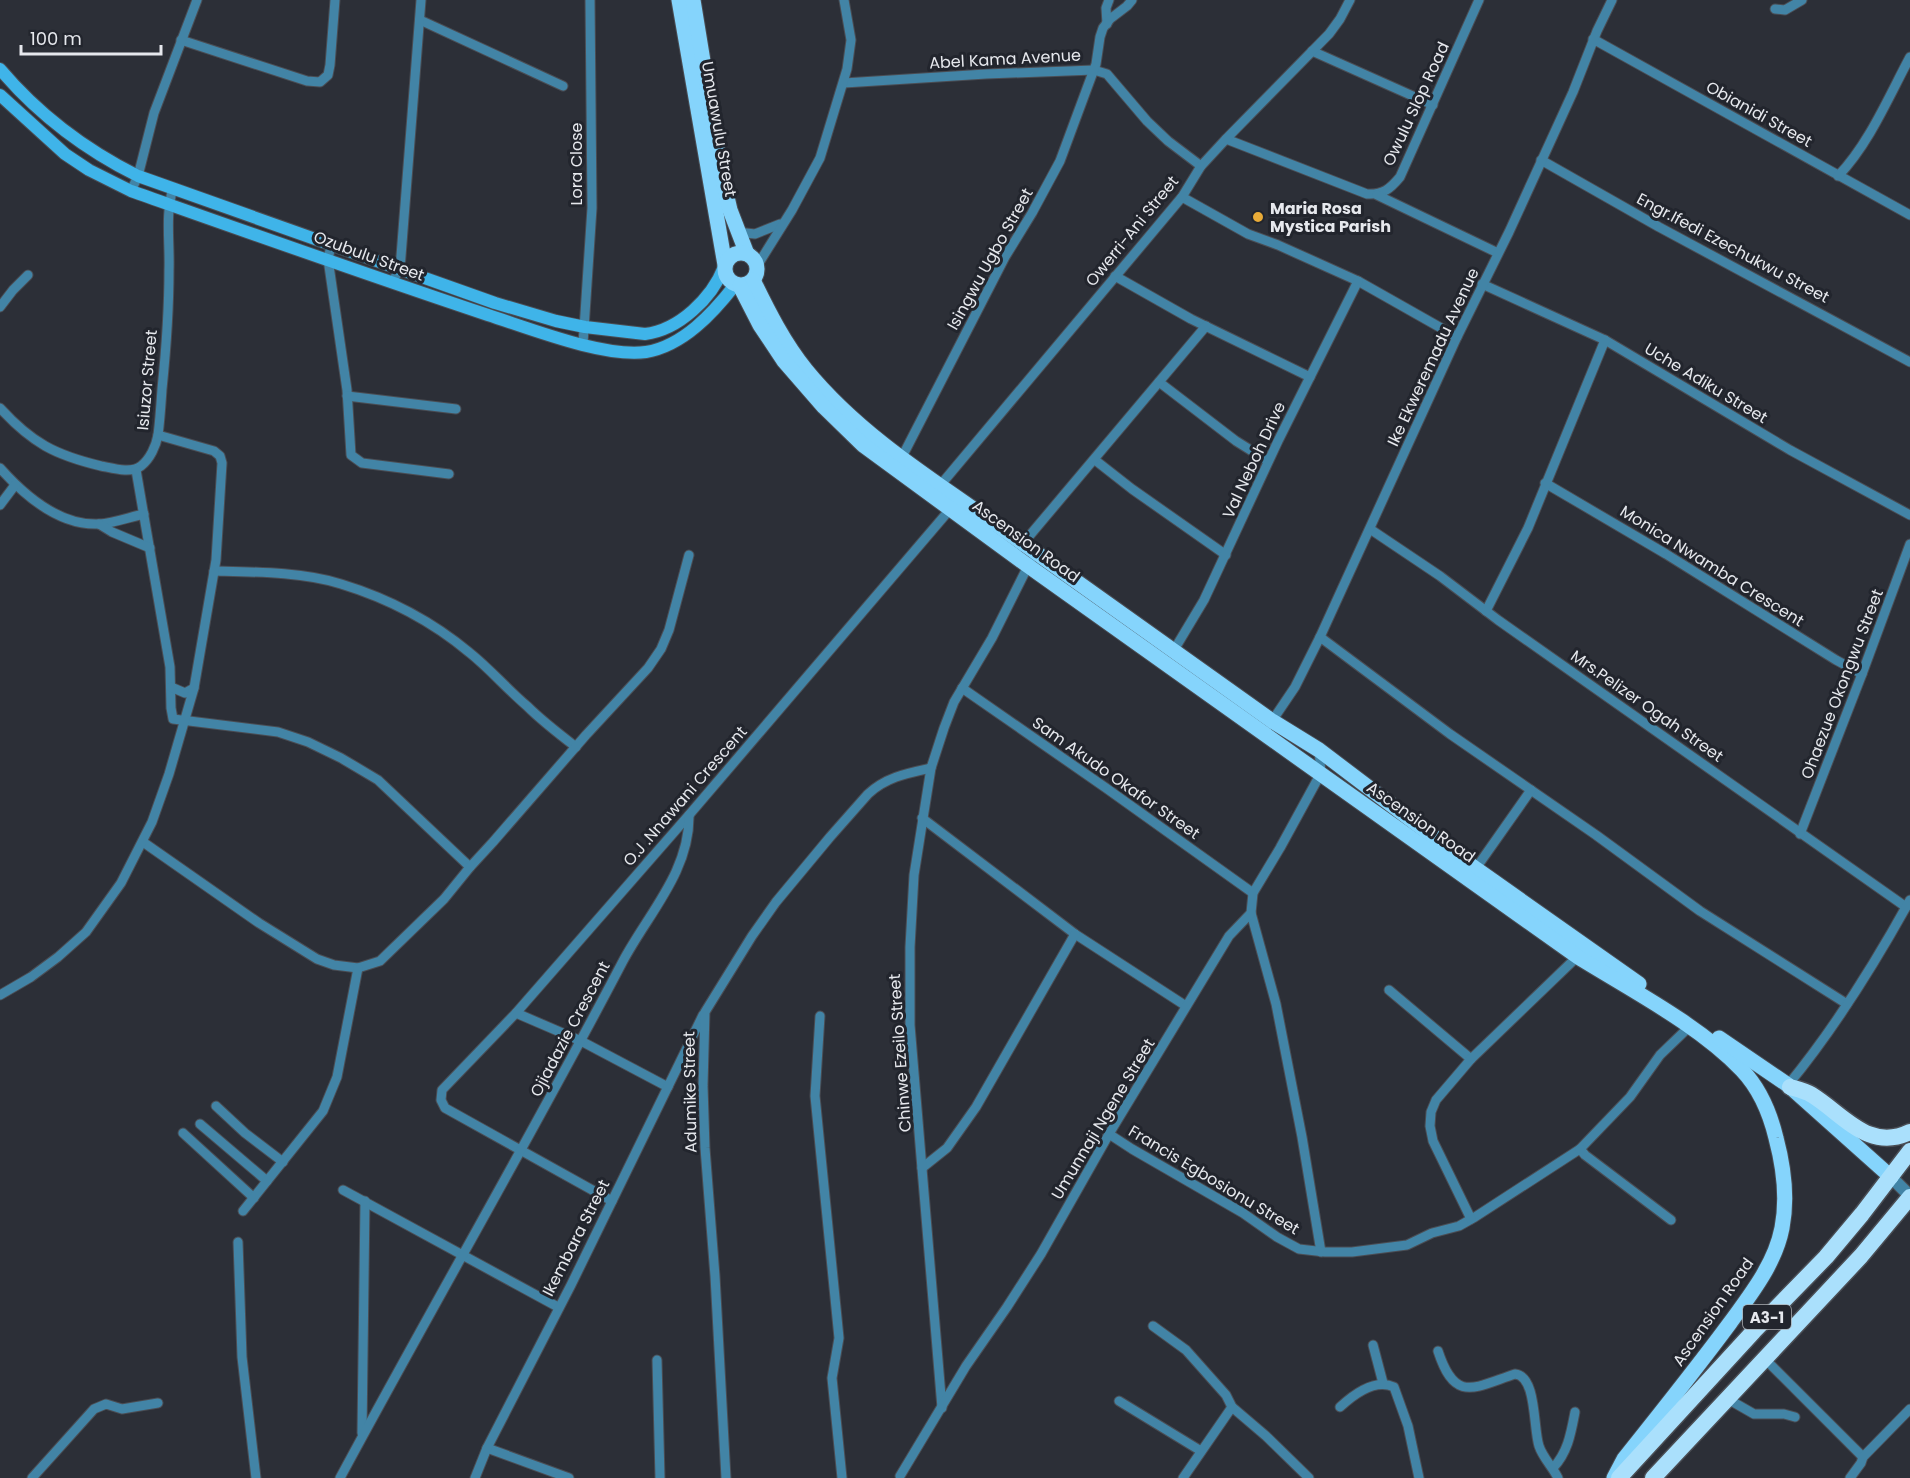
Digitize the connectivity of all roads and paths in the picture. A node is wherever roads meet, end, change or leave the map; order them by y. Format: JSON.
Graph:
{"nodes":[{"id":1,"x":197,"y":0,"type":"edge"},
{"id":2,"x":335,"y":0,"type":"edge"},
{"id":3,"x":421,"y":0,"type":"edge"},
{"id":4,"x":590,"y":0,"type":"edge"},
{"id":5,"x":679,"y":0,"type":"edge"},
{"id":6,"x":693,"y":0,"type":"edge"},
{"id":7,"x":844,"y":0,"type":"edge"},
{"id":8,"x":1109,"y":0,"type":"edge"},
{"id":9,"x":1132,"y":0,"type":"edge"},
{"id":10,"x":1350,"y":0,"type":"edge"},
{"id":11,"x":1479,"y":0,"type":"edge"},
{"id":12,"x":1612,"y":0,"type":"edge"},
{"id":13,"x":1802,"y":0,"type":"edge"},
{"id":14,"x":1775,"y":9,"type":"dead end"},
{"id":15,"x":420,"y":20,"type":"junction"},
{"id":16,"x":1107,"y":24,"type":"junction"},
{"id":17,"x":1593,"y":39,"type":"junction"},
{"id":18,"x":182,"y":40,"type":"junction"},
{"id":19,"x":1312,"y":51,"type":"junction"},
{"id":20,"x":1910,"y":57,"type":"edge"},
{"id":21,"x":0,"y":69,"type":"edge"},
{"id":22,"x":1094,"y":70,"type":"junction"},
{"id":23,"x":844,"y":83,"type":"junction"},
{"id":24,"x":563,"y":86,"type":"dead end"},
{"id":25,"x":0,"y":95,"type":"edge"},
{"id":26,"x":1433,"y":105,"type":"junction"},
{"id":27,"x":1226,"y":139,"type":"junction"},
{"id":28,"x":1541,"y":160,"type":"junction"},
{"id":29,"x":1201,"y":166,"type":"junction"},
{"id":30,"x":138,"y":176,"type":"junction"},
{"id":31,"x":1838,"y":176,"type":"junction"},
{"id":32,"x":173,"y":188,"type":"junction"},
{"id":33,"x":131,"y":191,"type":"junction"},
{"id":34,"x":1377,"y":195,"type":"junction"},
{"id":35,"x":1182,"y":197,"type":"junction"},
{"id":36,"x":168,"y":204,"type":"junction"},
{"id":37,"x":1910,"y":215,"type":"edge"},
{"id":38,"x":782,"y":222,"type":"junction"},
{"id":39,"x":737,"y":232,"type":"junction"},
{"id":40,"x":331,"y":246,"type":"junction"},
{"id":41,"x":1498,"y":253,"type":"junction"},
{"id":42,"x":328,"y":259,"type":"junction"},
{"id":43,"x":724,"y":266,"type":"junction"},
{"id":44,"x":400,"y":269,"type":"junction"},
{"id":45,"x":746,"y":274,"type":"junction"},
{"id":46,"x":28,"y":275,"type":"dead end"},
{"id":47,"x":1115,"y":276,"type":"junction"},
{"id":48,"x":1358,"y":281,"type":"junction"},
{"id":49,"x":392,"y":282,"type":"junction"},
{"id":50,"x":1482,"y":284,"type":"junction"},
{"id":51,"x":0,"y":307,"type":"edge"},
{"id":52,"x":1206,"y":326,"type":"junction"},
{"id":53,"x":585,"y":327,"type":"junction"},
{"id":54,"x":1457,"y":337,"type":"junction"},
{"id":55,"x":1605,"y":340,"type":"junction"},
{"id":56,"x":583,"y":344,"type":"junction"},
{"id":57,"x":1910,"y":362,"type":"edge"},
{"id":58,"x":1310,"y":377,"type":"junction"},
{"id":59,"x":1160,"y":382,"type":"junction"},
{"id":60,"x":347,"y":396,"type":"junction"},
{"id":61,"x":0,"y":408,"type":"edge"},
{"id":62,"x":456,"y":409,"type":"dead end"},
{"id":63,"x":158,"y":435,"type":"junction"},
{"id":64,"x":902,"y":457,"type":"junction"},
{"id":65,"x":1095,"y":460,"type":"junction"},
{"id":66,"x":1268,"y":461,"type":"junction"},
{"id":67,"x":0,"y":468,"type":"edge"},
{"id":68,"x":136,"y":470,"type":"junction"},
{"id":69,"x":448,"y":474,"type":"dead end"},
{"id":70,"x":1545,"y":483,"type":"junction"},
{"id":71,"x":15,"y":485,"type":"junction"},
{"id":72,"x":937,"y":490,"type":"junction"},
{"id":73,"x":955,"y":503,"type":"junction"},
{"id":74,"x":0,"y":505,"type":"edge"},
{"id":75,"x":144,"y":514,"type":"junction"},
{"id":76,"x":1910,"y":515,"type":"edge"},
{"id":77,"x":99,"y":524,"type":"junction"},
{"id":78,"x":1370,"y":529,"type":"junction"},
{"id":79,"x":1910,"y":544,"type":"edge"},
{"id":80,"x":150,"y":548,"type":"junction"},
{"id":81,"x":1018,"y":548,"type":"junction"},
{"id":82,"x":689,"y":555,"type":"dead end"},
{"id":83,"x":1226,"y":555,"type":"junction"},
{"id":84,"x":1032,"y":559,"type":"junction"},
{"id":85,"x":214,"y":571,"type":"junction"},
{"id":86,"x":1486,"y":611,"type":"junction"},
{"id":87,"x":1320,"y":638,"type":"junction"},
{"id":88,"x":1174,"y":650,"type":"junction"},
{"id":89,"x":1862,"y":674,"type":"junction"},
{"id":90,"x":171,"y":687,"type":"junction"},
{"id":91,"x":194,"y":688,"type":"junction"},
{"id":92,"x":962,"y":688,"type":"junction"},
{"id":93,"x":184,"y":721,"type":"junction"},
{"id":94,"x":1272,"y":721,"type":"junction"},
{"id":95,"x":576,"y":747,"type":"junction"},
{"id":96,"x":1319,"y":750,"type":"junction"},
{"id":97,"x":931,"y":768,"type":"junction"},
{"id":98,"x":1321,"y":773,"type":"junction"},
{"id":99,"x":1531,"y":790,"type":"junction"},
{"id":100,"x":689,"y":815,"type":"junction"},
{"id":101,"x":922,"y":818,"type":"junction"},
{"id":102,"x":1800,"y":834,"type":"junction"},
{"id":103,"x":143,"y":842,"type":"junction"},
{"id":104,"x":470,"y":867,"type":"junction"},
{"id":105,"x":1472,"y":873,"type":"junction"},
{"id":106,"x":1253,"y":893,"type":"junction"},
{"id":107,"x":1908,"y":904,"type":"edge"},
{"id":108,"x":1251,"y":913,"type":"junction"},
{"id":109,"x":1075,"y":934,"type":"junction"},
{"id":110,"x":1581,"y":952,"type":"junction"},
{"id":111,"x":358,"y":968,"type":"junction"},
{"id":112,"x":1389,"y":990,"type":"dead end"},
{"id":113,"x":0,"y":995,"type":"edge"},
{"id":114,"x":1847,"y":1004,"type":"junction"},
{"id":115,"x":1186,"y":1006,"type":"junction"},
{"id":116,"x":705,"y":1012,"type":"junction"},
{"id":117,"x":516,"y":1013,"type":"junction"},
{"id":118,"x":820,"y":1016,"type":"dead end"},
{"id":119,"x":1689,"y":1027,"type":"junction"},
{"id":120,"x":581,"y":1041,"type":"junction"},
{"id":121,"x":1471,"y":1059,"type":"junction"},
{"id":122,"x":1789,"y":1086,"type":"junction"},
{"id":123,"x":668,"y":1087,"type":"junction"},
{"id":124,"x":216,"y":1106,"type":"dead end"},
{"id":125,"x":200,"y":1124,"type":"dead end"},
{"id":126,"x":1910,"y":1132,"type":"edge"},
{"id":127,"x":183,"y":1133,"type":"dead end"},
{"id":128,"x":1109,"y":1134,"type":"junction"},
{"id":129,"x":522,"y":1149,"type":"junction"},
{"id":130,"x":1580,"y":1149,"type":"junction"},
{"id":131,"x":1910,"y":1151,"type":"edge"},
{"id":132,"x":283,"y":1162,"type":"junction"},
{"id":133,"x":922,"y":1168,"type":"junction"},
{"id":134,"x":1891,"y":1177,"type":"junction"},
{"id":135,"x":267,"y":1181,"type":"junction"},
{"id":136,"x":343,"y":1190,"type":"dead end"},
{"id":137,"x":1910,"y":1196,"type":"edge"},
{"id":138,"x":254,"y":1198,"type":"junction"},
{"id":139,"x":365,"y":1201,"type":"junction"},
{"id":140,"x":612,"y":1201,"type":"junction"},
{"id":141,"x":243,"y":1211,"type":"dead end"},
{"id":142,"x":1471,"y":1220,"type":"junction"},
{"id":143,"x":1671,"y":1220,"type":"dead end"},
{"id":144,"x":238,"y":1242,"type":"dead end"},
{"id":145,"x":1321,"y":1252,"type":"junction"},
{"id":146,"x":463,"y":1255,"type":"junction"},
{"id":147,"x":558,"y":1307,"type":"junction"},
{"id":148,"x":1154,"y":1326,"type":"dead end"},
{"id":149,"x":1373,"y":1345,"type":"dead end"},
{"id":150,"x":1438,"y":1351,"type":"dead end"},
{"id":151,"x":1764,"y":1358,"type":"junction"},
{"id":152,"x":657,"y":1360,"type":"dead end"},
{"id":153,"x":1383,"y":1383,"type":"junction"},
{"id":154,"x":1726,"y":1398,"type":"junction"},
{"id":155,"x":1119,"y":1401,"type":"dead end"},
{"id":156,"x":158,"y":1403,"type":"dead end"},
{"id":157,"x":1232,"y":1407,"type":"junction"},
{"id":158,"x":1340,"y":1407,"type":"dead end"},
{"id":159,"x":942,"y":1408,"type":"junction"},
{"id":160,"x":1910,"y":1409,"type":"edge"},
{"id":161,"x":1575,"y":1412,"type":"dead end"},
{"id":162,"x":1795,"y":1417,"type":"dead end"},
{"id":163,"x":362,"y":1437,"type":"junction"},
{"id":164,"x":487,"y":1448,"type":"junction"},
{"id":165,"x":1201,"y":1451,"type":"junction"},
{"id":166,"x":1863,"y":1457,"type":"junction"},
{"id":167,"x":1553,"y":1468,"type":"junction"},
{"id":168,"x":900,"y":1476,"type":"dead end"},
{"id":169,"x":1852,"y":1477,"type":"edge"},
{"id":170,"x":32,"y":1478,"type":"edge"},
{"id":171,"x":256,"y":1478,"type":"edge"},
{"id":172,"x":340,"y":1478,"type":"edge"},
{"id":173,"x":475,"y":1478,"type":"edge"},
{"id":174,"x":569,"y":1478,"type":"edge"},
{"id":175,"x":660,"y":1478,"type":"edge"},
{"id":176,"x":726,"y":1478,"type":"edge"},
{"id":177,"x":842,"y":1478,"type":"edge"},
{"id":178,"x":1183,"y":1478,"type":"edge"},
{"id":179,"x":1309,"y":1478,"type":"edge"},
{"id":180,"x":1419,"y":1478,"type":"edge"},
{"id":181,"x":1558,"y":1478,"type":"edge"},
{"id":182,"x":1617,"y":1478,"type":"edge"},
{"id":183,"x":1653,"y":1478,"type":"edge"}],
"edges":[{"from":1,"to":18,"type":"street"},
{"from":2,"to":18,"type":"street"},
{"from":3,"to":15,"type":"street"},
{"from":4,"to":53,"type":"street","name":"Lora Close"},
{"from":5,"to":43,"type":"main road","name":"Umuawulu Street"},
{"from":6,"to":39,"type":"main road","name":"Umuawulu Street"},
{"from":7,"to":23,"type":"street","name":"Ozubulu Street"},
{"from":8,"to":16,"type":"street"},
{"from":9,"to":16,"type":"street"},
{"from":10,"to":19,"type":"street","name":"Owerri-Ani Street"},
{"from":11,"to":26,"type":"street","name":"Owulu Slop Road"},
{"from":12,"to":17,"type":"street","name":"Ike Ekweremadu Avenue"},
{"from":13,"to":14,"type":"street"},
{"from":15,"to":24,"type":"street"},
{"from":15,"to":44,"type":"street"},
{"from":16,"to":22,"type":"street","name":"Isingwu Ugbo Street"},
{"from":17,"to":28,"type":"street","name":"Ike Ekweremadu Avenue"},
{"from":17,"to":31,"type":"street","name":"Obianidi Street"},
{"from":18,"to":30,"type":"street"},
{"from":19,"to":26,"type":"street"},
{"from":19,"to":27,"type":"street","name":"Owerri-Ani Street"},
{"from":20,"to":31,"type":"street"},
{"from":21,"to":30,"type":"main road","name":"Ozubulu Street"},
{"from":22,"to":23,"type":"street","name":"Abel Kama Avenue"},
{"from":22,"to":29,"type":"street","name":"Abel Kama Avenue"},
{"from":22,"to":64,"type":"street","name":"Isingwu Ugbo Street"},
{"from":23,"to":38,"type":"street","name":"Ozubulu Street"},
{"from":25,"to":33,"type":"main road","name":"Ozubulu Street"},
{"from":26,"to":34,"type":"street","name":"Owulu Slop Road"},
{"from":27,"to":29,"type":"street","name":"Owerri-Ani Street"},
{"from":27,"to":34,"type":"street"},
{"from":28,"to":41,"type":"street","name":"Ike Ekweremadu Avenue"},
{"from":28,"to":57,"type":"street","name":"Engr.Ifedi Ezechukwu Street"},
{"from":29,"to":35,"type":"street","name":"Owerri-Ani Street"},
{"from":30,"to":32,"type":"main road","name":"Ozubulu Street"},
{"from":30,"to":33,"type":"street"},
{"from":31,"to":37,"type":"street","name":"Obianidi Street"},
{"from":32,"to":36,"type":"street","name":"Isiuzor Street"},
{"from":32,"to":40,"type":"main road","name":"Ozubulu Street"},
{"from":33,"to":36,"type":"main road","name":"Ozubulu Street"},
{"from":34,"to":41,"type":"street"},
{"from":35,"to":47,"type":"street","name":"Owerri-Ani Street"},
{"from":35,"to":48,"type":"street"},
{"from":36,"to":42,"type":"main road","name":"Ozubulu Street"},
{"from":36,"to":63,"type":"street","name":"Isiuzor Street"},
{"from":38,"to":39,"type":"street"},
{"from":38,"to":45,"type":"street","name":"Ozubulu Street"},
{"from":39,"to":45,"type":"main road","name":"Umuawulu Street"},
{"from":40,"to":42,"type":"street"},
{"from":40,"to":44,"type":"main road","name":"Ozubulu Street"},
{"from":41,"to":50,"type":"street","name":"Ike Ekweremadu Avenue"},
{"from":42,"to":49,"type":"main road","name":"Ozubulu Street"},
{"from":42,"to":60,"type":"street"},
{"from":43,"to":45,"type":"main road"},
{"from":43,"to":45,"type":"main road"},
{"from":43,"to":53,"type":"main road","name":"Ozubulu Street"},
{"from":44,"to":49,"type":"street"},
{"from":44,"to":53,"type":"main road","name":"Ozubulu Street"},
{"from":45,"to":56,"type":"main road","name":"Ozubulu Street"},
{"from":45,"to":64,"type":"main road","name":"Ascension Road"},
{"from":45,"to":72,"type":"main road","name":"Ascension Road"},
{"from":46,"to":51,"type":"street"},
{"from":47,"to":52,"type":"street"},
{"from":47,"to":72,"type":"street","name":"Owerri-Ani Street"},
{"from":48,"to":54,"type":"street"},
{"from":48,"to":58,"type":"street","name":"Val Neboh Drive"},
{"from":49,"to":56,"type":"main road","name":"Ozubulu Street"},
{"from":50,"to":54,"type":"street","name":"Ike Ekweremadu Avenue"},
{"from":50,"to":55,"type":"street","name":"Uche Adiku Street"},
{"from":52,"to":58,"type":"street"},
{"from":52,"to":59,"type":"street"},
{"from":53,"to":56,"type":"street","name":"Lora Close"},
{"from":54,"to":78,"type":"street","name":"Ike Ekweremadu Avenue"},
{"from":55,"to":70,"type":"street"},
{"from":55,"to":76,"type":"street","name":"Uche Adiku Street"},
{"from":58,"to":66,"type":"street","name":"Val Neboh Drive"},
{"from":59,"to":65,"type":"street"},
{"from":59,"to":66,"type":"street"},
{"from":60,"to":62,"type":"street"},
{"from":60,"to":69,"type":"street"},
{"from":61,"to":68,"type":"street"},
{"from":63,"to":68,"type":"street","name":"Isiuzor Street"},
{"from":63,"to":85,"type":"street"},
{"from":64,"to":72,"type":"main road","name":"Ascension Road"},
{"from":65,"to":81,"type":"street"},
{"from":65,"to":83,"type":"street"},
{"from":66,"to":83,"type":"street","name":"Val Neboh Drive"},
{"from":67,"to":71,"type":"street"},
{"from":68,"to":75,"type":"street"},
{"from":70,"to":86,"type":"street"},
{"from":70,"to":89,"type":"street","name":"Monica Nwamba Crescent"},
{"from":71,"to":74,"type":"street"},
{"from":71,"to":77,"type":"street"},
{"from":72,"to":73,"type":"main road","name":"Ascension Road"},
{"from":73,"to":81,"type":"main road","name":"Ascension Road"},
{"from":73,"to":100,"type":"street","name":"O.J .Nnawani Crescent"},
{"from":75,"to":77,"type":"street"},
{"from":75,"to":80,"type":"street"},
{"from":77,"to":80,"type":"street"},
{"from":78,"to":86,"type":"street","name":"Mrs.Pelizer Ogah Street"},
{"from":78,"to":87,"type":"street","name":"Ike Ekweremadu Avenue"},
{"from":79,"to":89,"type":"street","name":"Ohaezue Okongwu Street"},
{"from":80,"to":90,"type":"street"},
{"from":81,"to":84,"type":"main road","name":"Ascension Road"},
{"from":82,"to":95,"type":"street"},
{"from":83,"to":88,"type":"street","name":"Val Neboh Drive"},
{"from":84,"to":88,"type":"main road","name":"Ascension Road"},
{"from":84,"to":92,"type":"street","name":"Chinwe Ezeilo Street"},
{"from":84,"to":98,"type":"main road","name":"Ascension Road"},
{"from":85,"to":91,"type":"street"},
{"from":85,"to":95,"type":"street"},
{"from":86,"to":102,"type":"street","name":"Mrs.Pelizer Ogah Street"},
{"from":87,"to":94,"type":"street","name":"Ike Ekweremadu Avenue"},
{"from":87,"to":99,"type":"street"},
{"from":88,"to":94,"type":"main road","name":"Ascension Road"},
{"from":89,"to":102,"type":"street","name":"Ohaezue Okongwu Street"},
{"from":90,"to":91,"type":"street"},
{"from":90,"to":93,"type":"street"},
{"from":91,"to":93,"type":"street"},
{"from":92,"to":97,"type":"street","name":"Chinwe Ezeilo Street"},
{"from":92,"to":106,"type":"street","name":"Sam Akudo Okafor Street"},
{"from":93,"to":103,"type":"street"},
{"from":93,"to":104,"type":"street"},
{"from":94,"to":96,"type":"main road","name":"Ascension Road"},
{"from":95,"to":104,"type":"street"},
{"from":96,"to":98,"type":"street"},
{"from":96,"to":105,"type":"main road","name":"Ascension Road"},
{"from":97,"to":101,"type":"street","name":"Chinwe Ezeilo Street"},
{"from":97,"to":116,"type":"street","name":"Adumike Street"},
{"from":98,"to":105,"type":"main road","name":"Ascension Road"},
{"from":98,"to":106,"type":"street"},
{"from":99,"to":105,"type":"street"},
{"from":99,"to":114,"type":"street"},
{"from":100,"to":117,"type":"street","name":"O.J .Nnawani Crescent"},
{"from":100,"to":120,"type":"street","name":"Ojiadazie Crescent"},
{"from":101,"to":109,"type":"street"},
{"from":101,"to":133,"type":"street","name":"Chinwe Ezeilo Street"},
{"from":102,"to":107,"type":"street","name":"Mrs.Pelizer Ogah Street"},
{"from":103,"to":111,"type":"street"},
{"from":103,"to":113,"type":"street"},
{"from":104,"to":111,"type":"street"},
{"from":105,"to":110,"type":"main road","name":"Ascension Road"},
{"from":106,"to":108,"type":"street"},
{"from":107,"to":114,"type":"street"},
{"from":108,"to":115,"type":"street","name":"Umunnaji Ngene Street"},
{"from":108,"to":145,"type":"street"},
{"from":109,"to":115,"type":"street"},
{"from":109,"to":133,"type":"street"},
{"from":110,"to":119,"type":"main road","name":"Ascension Road"},
{"from":110,"to":121,"type":"street"},
{"from":110,"to":122,"type":"main road","name":"Ascension Road"},
{"from":111,"to":132,"type":"street"},
{"from":112,"to":121,"type":"street"},
{"from":114,"to":122,"type":"street"},
{"from":115,"to":128,"type":"street","name":"Umunnaji Ngene Street"},
{"from":116,"to":123,"type":"street","name":"Ikembara Street"},
{"from":116,"to":176,"type":"street","name":"Adumike Street"},
{"from":117,"to":120,"type":"street"},
{"from":117,"to":129,"type":"street","name":"O.J .Nnawani Crescent"},
{"from":118,"to":177,"type":"street"},
{"from":119,"to":130,"type":"street","name":"Francis Egbosionu Street"},
{"from":119,"to":182,"type":"main road","name":"Ascension Road"},
{"from":120,"to":123,"type":"street"},
{"from":120,"to":129,"type":"street","name":"Ojiadazie Crescent"},
{"from":121,"to":142,"type":"street"},
{"from":122,"to":126,"type":"highway"},
{"from":122,"to":134,"type":"main road","name":"Ascension Road"},
{"from":123,"to":140,"type":"street","name":"Ikembara Street"},
{"from":124,"to":132,"type":"street"},
{"from":125,"to":135,"type":"street"},
{"from":127,"to":138,"type":"street"},
{"from":128,"to":145,"type":"street","name":"Francis Egbosionu Street"},
{"from":128,"to":159,"type":"street","name":"Umunnaji Ngene Street"},
{"from":129,"to":140,"type":"street"},
{"from":129,"to":146,"type":"street","name":"Ojiadazie Crescent"},
{"from":130,"to":142,"type":"street","name":"Francis Egbosionu Street"},
{"from":130,"to":143,"type":"street"},
{"from":131,"to":134,"type":"highway","number":"A3-1"},
{"from":132,"to":135,"type":"street"},
{"from":133,"to":159,"type":"street","name":"Chinwe Ezeilo Street"},
{"from":134,"to":137,"type":"street"},
{"from":134,"to":182,"type":"highway","number":"A3-1"},
{"from":135,"to":138,"type":"street"},
{"from":136,"to":139,"type":"street"},
{"from":137,"to":151,"type":"highway","number":"A3-1"},
{"from":138,"to":141,"type":"street"},
{"from":139,"to":146,"type":"street"},
{"from":139,"to":163,"type":"street"},
{"from":140,"to":147,"type":"street","name":"Ikembara Street"},
{"from":142,"to":145,"type":"street","name":"Francis Egbosionu Street"},
{"from":144,"to":171,"type":"street"},
{"from":146,"to":147,"type":"street"},
{"from":146,"to":163,"type":"street","name":"Ojiadazie Crescent"},
{"from":147,"to":164,"type":"street","name":"Ikembara Street"},
{"from":148,"to":157,"type":"street"},
{"from":149,"to":153,"type":"street"},
{"from":150,"to":167,"type":"street"},
{"from":151,"to":154,"type":"highway","number":"A3-1"},
{"from":151,"to":166,"type":"street"},
{"from":152,"to":175,"type":"street"},
{"from":153,"to":158,"type":"street"},
{"from":153,"to":180,"type":"street"},
{"from":154,"to":162,"type":"street"},
{"from":154,"to":183,"type":"highway","number":"A3-1"},
{"from":155,"to":165,"type":"street"},
{"from":156,"to":170,"type":"street"},
{"from":157,"to":165,"type":"street"},
{"from":157,"to":179,"type":"street"},
{"from":159,"to":168,"type":"street","name":"Umunnaji Ngene Street"},
{"from":160,"to":166,"type":"street"},
{"from":161,"to":167,"type":"street"},
{"from":163,"to":172,"type":"street","name":"Ojiadazie Crescent"},
{"from":164,"to":173,"type":"street","name":"Ikembara Street"},
{"from":164,"to":174,"type":"street"},
{"from":165,"to":178,"type":"street"},
{"from":166,"to":169,"type":"street"},
{"from":167,"to":181,"type":"street"}]}
